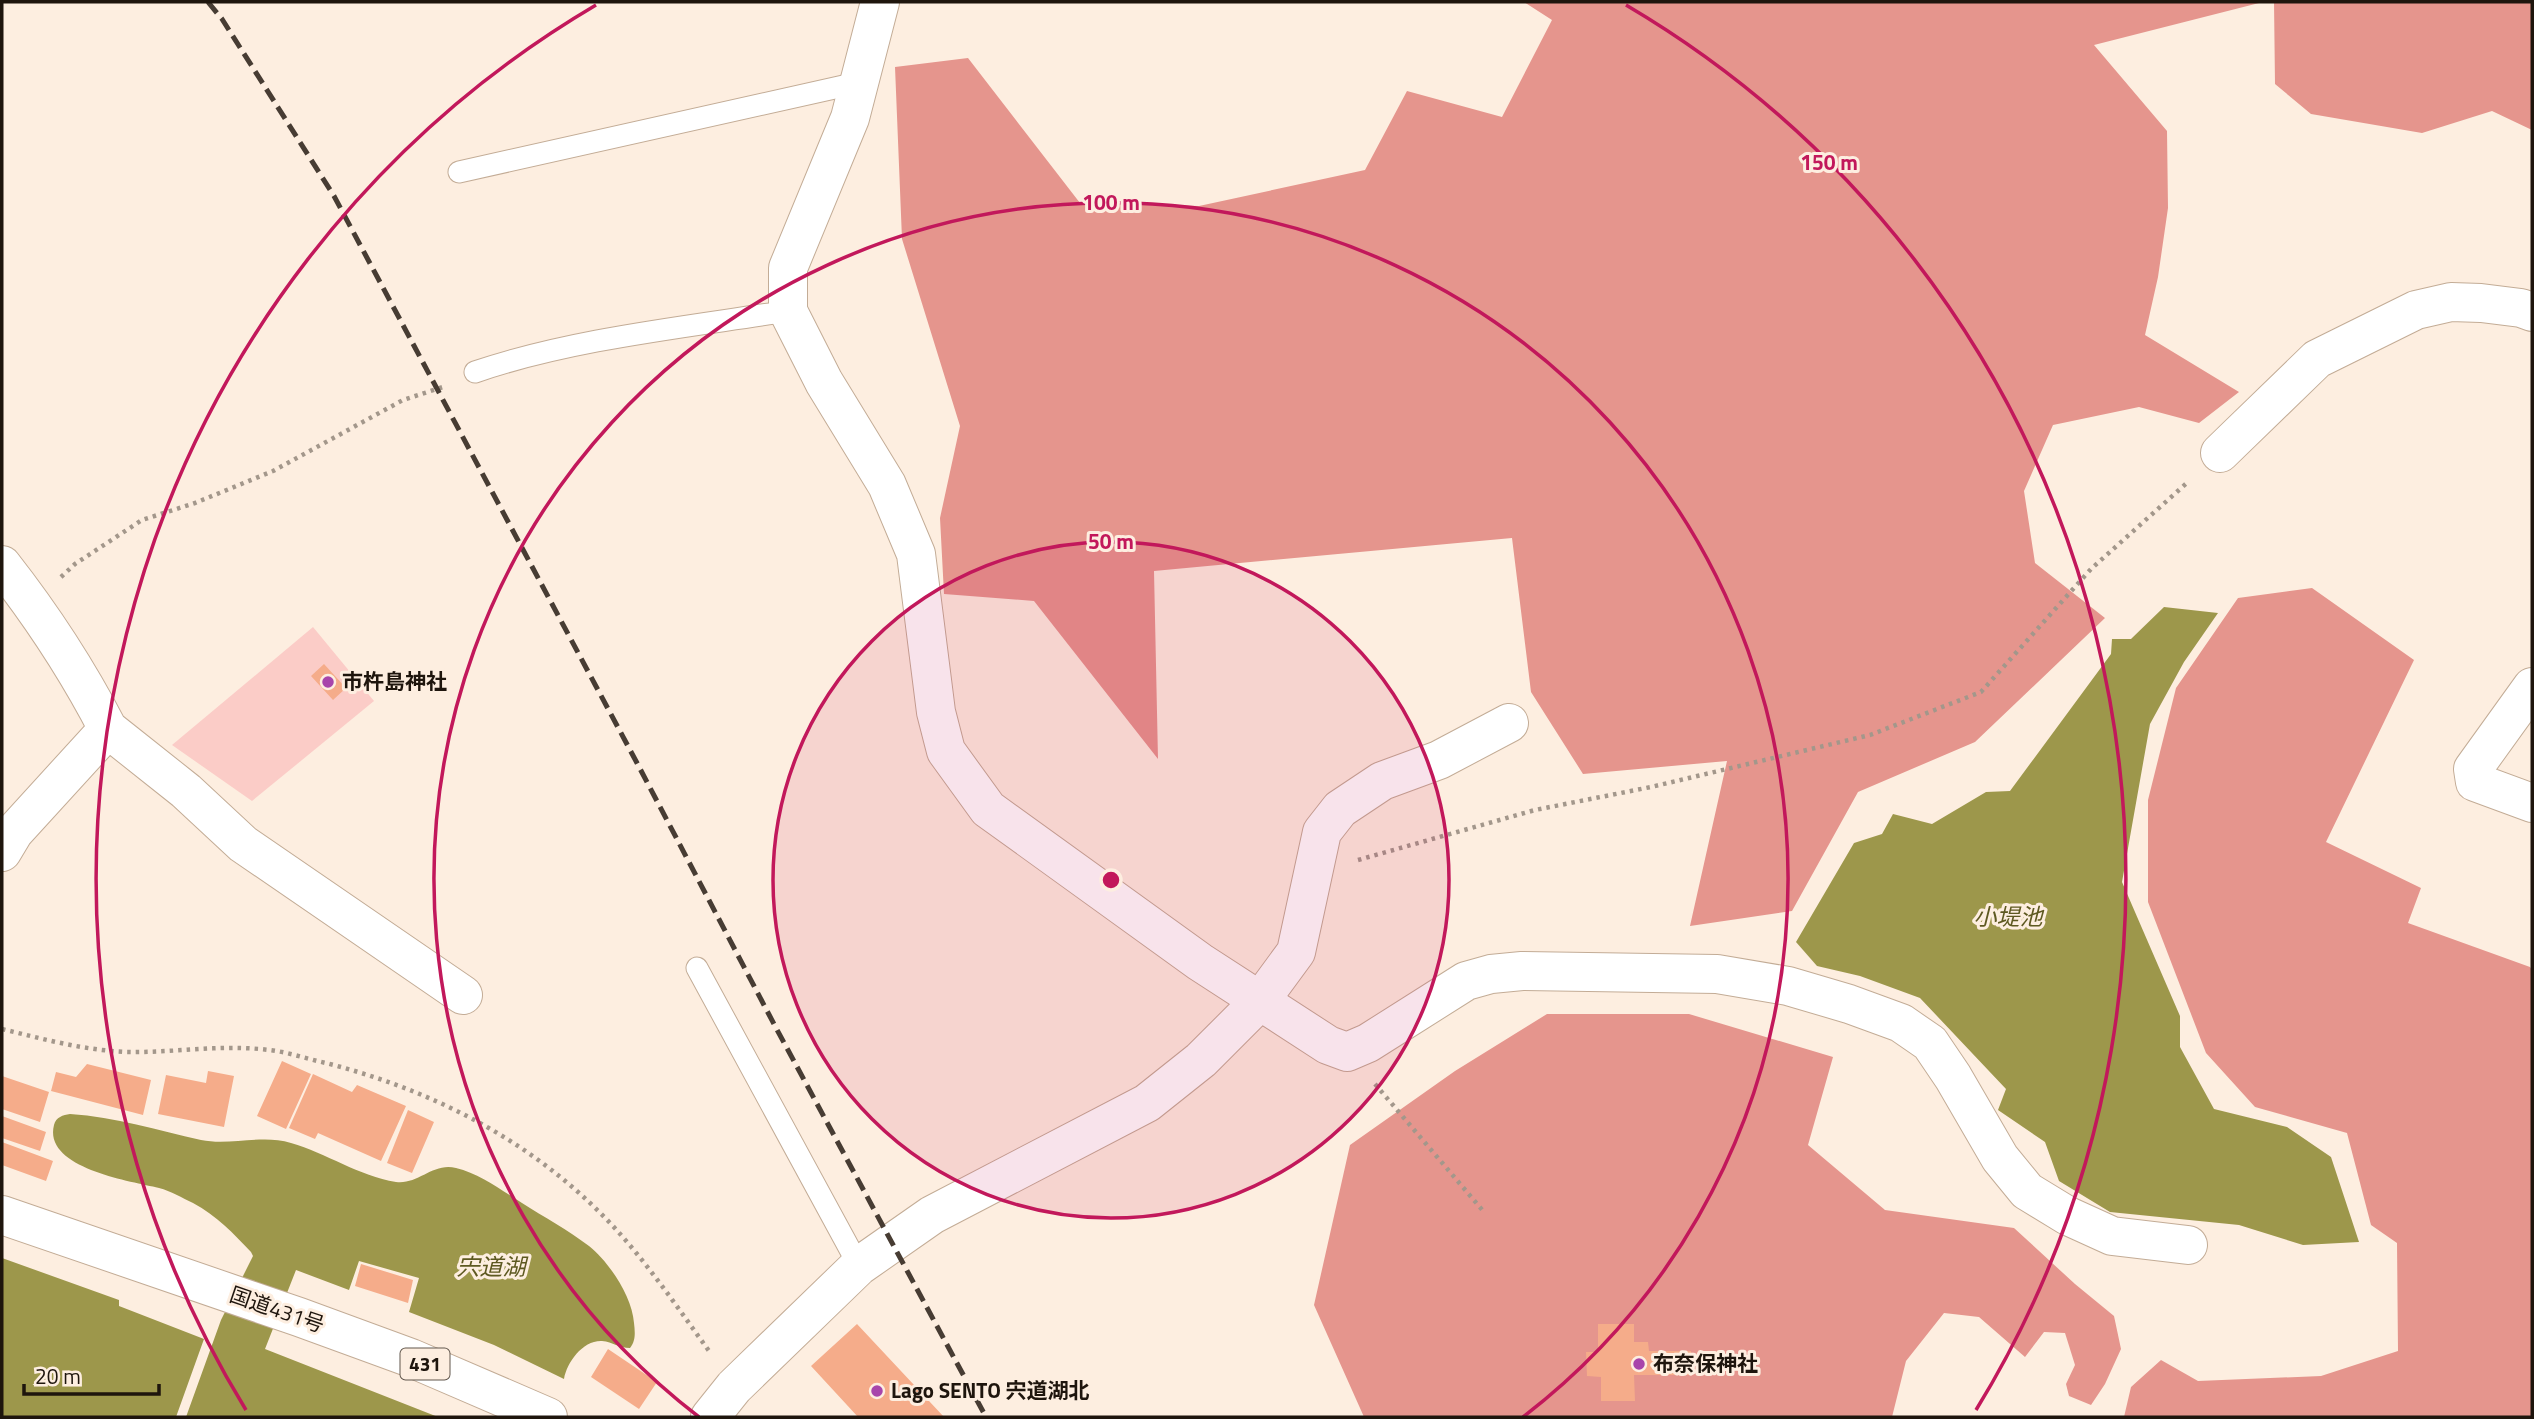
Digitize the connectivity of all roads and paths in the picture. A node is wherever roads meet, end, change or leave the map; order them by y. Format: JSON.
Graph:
{"nodes":[{"id":1,"x":880,"y":2,"type":"edge"},
{"id":2,"x":857,"y":83,"type":"junction"},
{"id":3,"x":459,"y":172,"type":"dead end"},
{"id":4,"x":788,"y":311,"type":"junction"},
{"id":5,"x":2532,"y":312,"type":"edge"},
{"id":6,"x":475,"y":372,"type":"joint"},
{"id":7,"x":2220,"y":453,"type":"joint"},
{"id":8,"x":2,"y":565,"type":"edge"},
{"id":9,"x":33,"y":605,"type":"junction"},
{"id":10,"x":2532,"y":687,"type":"edge"},
{"id":11,"x":1509,"y":723,"type":"dead end"},
{"id":12,"x":108,"y":729,"type":"junction"},
{"id":13,"x":2532,"y":803,"type":"edge"},
{"id":14,"x":2,"y":852,"type":"edge"},
{"id":15,"x":1314,"y":872,"type":"junction"},
{"id":16,"x":697,"y":968,"type":"dead end"},
{"id":17,"x":463,"y":995,"type":"dead end"},
{"id":18,"x":1260,"y":1001,"type":"junction"},
{"id":19,"x":2,"y":1028,"type":"edge"},
{"id":20,"x":1347,"y":1052,"type":"junction"},
{"id":21,"x":1484,"y":1212,"type":"dead end"},
{"id":22,"x":2,"y":1215,"type":"edge"},
{"id":23,"x":2188,"y":1245,"type":"dead end"},
{"id":24,"x":859,"y":1266,"type":"junction"},
{"id":25,"x":734,"y":1387,"type":"junction"},
{"id":26,"x":548,"y":1417,"type":"edge"},
{"id":27,"x":710,"y":1417,"type":"edge"}],
"edges":[{"from":1,"to":2,"type":"main road"},
{"from":2,"to":3,"type":"lane"},
{"from":2,"to":4,"type":"main road"},
{"from":4,"to":6,"type":"lane"},
{"from":4,"to":18,"type":"main road"},
{"from":5,"to":7,"type":"main road"},
{"from":6,"to":9,"type":"path"},
{"from":7,"to":15,"type":"path"},
{"from":8,"to":9,"type":"main road"},
{"from":9,"to":12,"type":"main road"},
{"from":10,"to":13,"type":"main road"},
{"from":11,"to":15,"type":"main road"},
{"from":12,"to":14,"type":"main road"},
{"from":12,"to":17,"type":"main road"},
{"from":15,"to":18,"type":"main road"},
{"from":16,"to":24,"type":"lane"},
{"from":18,"to":20,"type":"main road"},
{"from":18,"to":24,"type":"main road"},
{"from":19,"to":25,"type":"path"},
{"from":20,"to":21,"type":"path"},
{"from":20,"to":23,"type":"main road"},
{"from":22,"to":26,"type":"main road","name":"国道431号","number":"431"},
{"from":24,"to":25,"type":"main road"},
{"from":25,"to":27,"type":"main road"}]}
